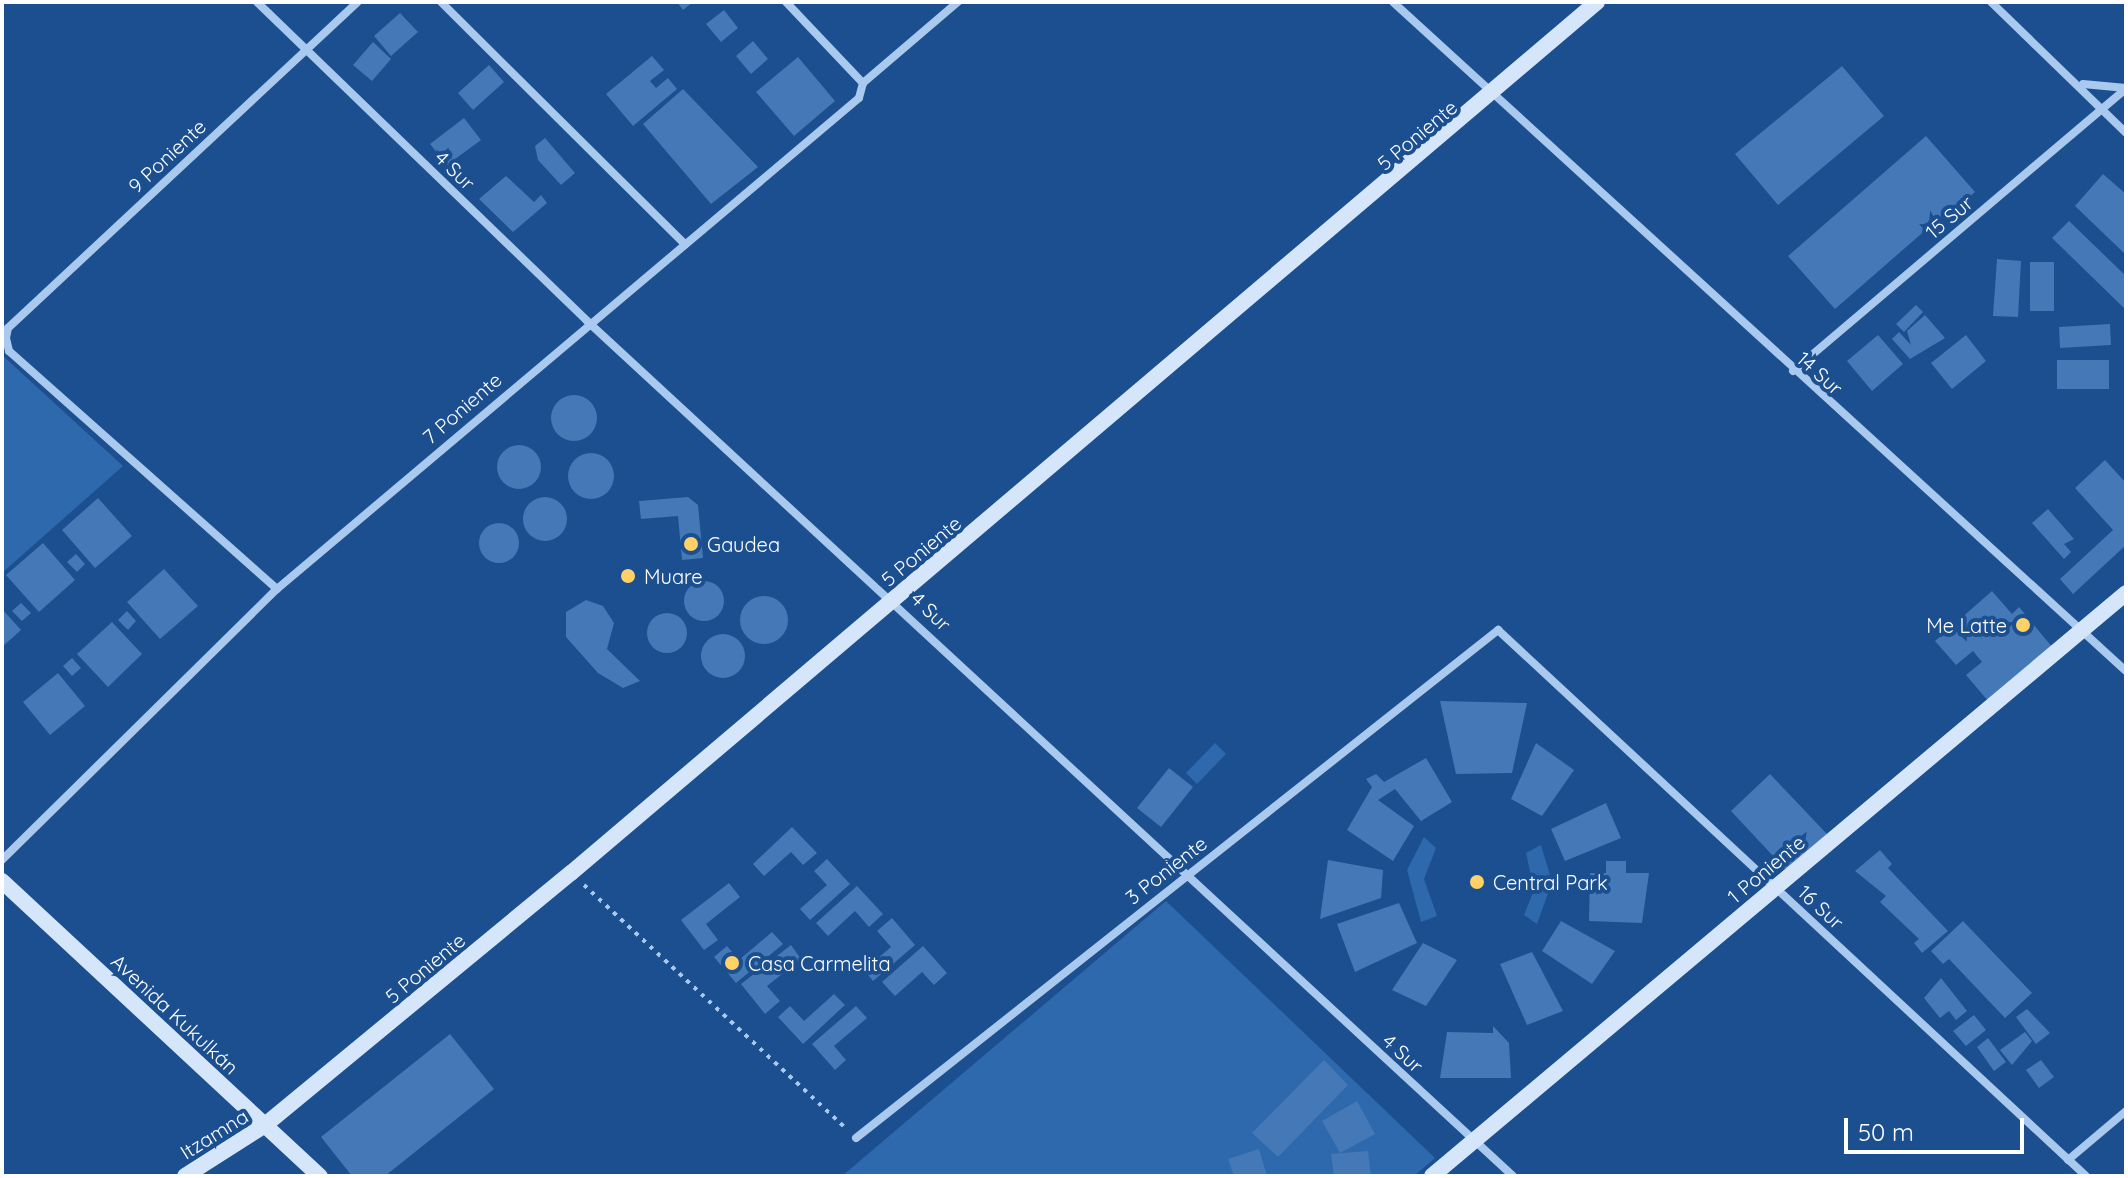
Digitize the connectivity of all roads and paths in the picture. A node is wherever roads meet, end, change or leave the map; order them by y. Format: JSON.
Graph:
{"nodes":[{"id":1,"x":257,"y":2,"type":"edge"},
{"id":2,"x":357,"y":2,"type":"edge"},
{"id":3,"x":441,"y":2,"type":"edge"},
{"id":4,"x":786,"y":2,"type":"edge"},
{"id":5,"x":958,"y":2,"type":"edge"},
{"id":6,"x":1393,"y":2,"type":"edge"},
{"id":7,"x":1597,"y":2,"type":"edge"},
{"id":8,"x":1991,"y":2,"type":"edge"},
{"id":9,"x":305,"y":46,"type":"junction"},
{"id":10,"x":863,"y":83,"type":"junction"},
{"id":11,"x":2083,"y":84,"type":"junction"},
{"id":12,"x":2126,"y":88,"type":"edge"},
{"id":13,"x":1492,"y":98,"type":"junction"},
{"id":14,"x":2101,"y":109,"type":"junction"},
{"id":15,"x":2126,"y":133,"type":"edge"},
{"id":16,"x":685,"y":244,"type":"junction"},
{"id":17,"x":587,"y":321,"type":"junction"},
{"id":18,"x":1793,"y":371,"type":"junction"},
{"id":19,"x":277,"y":589,"type":"junction"},
{"id":20,"x":2126,"y":593,"type":"edge"},
{"id":21,"x":895,"y":598,"type":"junction"},
{"id":22,"x":1498,"y":630,"type":"joint"},
{"id":23,"x":2082,"y":630,"type":"junction"},
{"id":24,"x":2126,"y":671,"type":"edge"},
{"id":25,"x":2,"y":860,"type":"edge"},
{"id":26,"x":571,"y":873,"type":"junction"},
{"id":27,"x":1184,"y":875,"type":"junction"},
{"id":28,"x":2,"y":881,"type":"edge"},
{"id":29,"x":1776,"y":887,"type":"junction"},
{"id":30,"x":2126,"y":1111,"type":"edge"},
{"id":31,"x":265,"y":1125,"type":"junction"},
{"id":32,"x":856,"y":1138,"type":"joint"},
{"id":33,"x":1475,"y":1140,"type":"junction"},
{"id":34,"x":2068,"y":1160,"type":"junction"},
{"id":35,"x":185,"y":1176,"type":"edge"},
{"id":36,"x":320,"y":1176,"type":"edge"},
{"id":37,"x":1432,"y":1176,"type":"edge"},
{"id":38,"x":1513,"y":1176,"type":"edge"},
{"id":39,"x":2086,"y":1176,"type":"edge"}],
"edges":[{"from":1,"to":9,"type":"street","name":"4 Sur"},
{"from":2,"to":9,"type":"street","name":"9 Poniente"},
{"from":3,"to":16,"type":"street"},
{"from":4,"to":10,"type":"street"},
{"from":5,"to":10,"type":"street","name":"7 Poniente"},
{"from":6,"to":13,"type":"street","name":"14 Sur"},
{"from":7,"to":13,"type":"street","name":"5 Poniente"},
{"from":8,"to":11,"type":"street"},
{"from":9,"to":17,"type":"street","name":"4 Sur"},
{"from":9,"to":19,"type":"street","name":"9 Poniente"},
{"from":10,"to":16,"type":"street","name":"7 Poniente"},
{"from":11,"to":12,"type":"street"},
{"from":11,"to":14,"type":"street"},
{"from":12,"to":14,"type":"street","name":"15 Sur"},
{"from":13,"to":18,"type":"street","name":"14 Sur"},
{"from":13,"to":21,"type":"street","name":"5 Poniente"},
{"from":14,"to":15,"type":"street"},
{"from":14,"to":18,"type":"street","name":"15 Sur"},
{"from":16,"to":17,"type":"street","name":"7 Poniente"},
{"from":17,"to":19,"type":"street","name":"7 Poniente"},
{"from":17,"to":21,"type":"street","name":"4 Sur"},
{"from":18,"to":23,"type":"street","name":"14 Sur"},
{"from":19,"to":25,"type":"street","name":"7 Poniente"},
{"from":20,"to":23,"type":"street","name":"1 Poniente"},
{"from":21,"to":26,"type":"street","name":"5 Poniente"},
{"from":21,"to":27,"type":"street","name":"4 Sur"},
{"from":22,"to":27,"type":"street","name":"3 Poniente"},
{"from":22,"to":29,"type":"street","name":"16 Sur"},
{"from":23,"to":24,"type":"street","name":"14 Sur"},
{"from":23,"to":29,"type":"street","name":"1 Poniente"},
{"from":26,"to":31,"type":"street","name":"5 Poniente"},
{"from":26,"to":32,"type":"path"},
{"from":27,"to":32,"type":"street","name":"3 Poniente"},
{"from":27,"to":33,"type":"street","name":"4 Sur"},
{"from":28,"to":31,"type":"street","name":"Avenida Kukulkán"},
{"from":29,"to":33,"type":"street","name":"1 Poniente"},
{"from":29,"to":34,"type":"street","name":"16 Sur"},
{"from":30,"to":34,"type":"street"},
{"from":31,"to":35,"type":"street","name":"Itzamna"},
{"from":31,"to":36,"type":"street","name":"Avenida Kukulkán"},
{"from":33,"to":37,"type":"street","name":"1 Poniente"},
{"from":33,"to":38,"type":"street","name":"4 Sur"},
{"from":34,"to":39,"type":"street","name":"16 Sur"}]}
